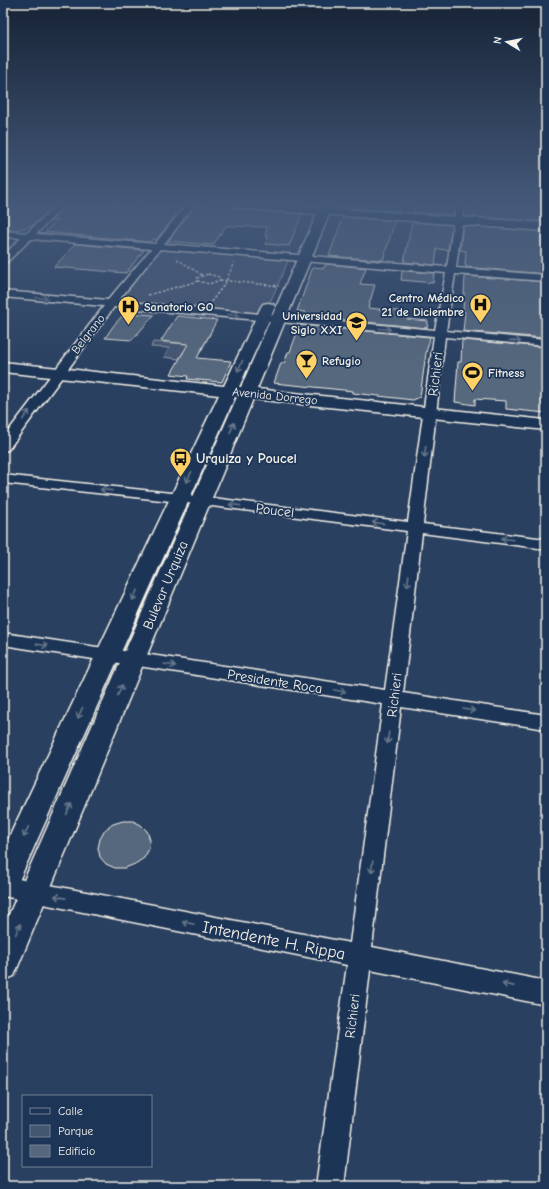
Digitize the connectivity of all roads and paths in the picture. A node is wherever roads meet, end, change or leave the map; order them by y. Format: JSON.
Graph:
{"nodes":[{"id":1,"x":147,"y":260,"type":"edge"},
{"id":2,"x":180,"y":260,"type":"edge"},
{"id":3,"x":235,"y":260,"type":"edge"},
{"id":4,"x":292,"y":260,"type":"edge"},
{"id":5,"x":295,"y":260,"type":"edge"},
{"id":6,"x":353,"y":260,"type":"edge"},
{"id":7,"x":452,"y":260,"type":"edge"},
{"id":8,"x":451,"y":270,"type":"junction"},
{"id":9,"x":202,"y":275,"type":"junction"},
{"id":10,"x":546,"y":278,"type":"edge"},
{"id":11,"x":220,"y":280,"type":"junction"},
{"id":12,"x":198,"y":281,"type":"junction"},
{"id":13,"x":226,"y":282,"type":"junction"},
{"id":14,"x":275,"y":282,"type":"junction"},
{"id":15,"x":292,"y":287,"type":"junction"},
{"id":16,"x":3,"y":294,"type":"edge"},
{"id":17,"x":144,"y":296,"type":"dead end"},
{"id":18,"x":211,"y":302,"type":"dead end"},
{"id":19,"x":111,"y":304,"type":"junction"},
{"id":20,"x":263,"y":318,"type":"junction"},
{"id":21,"x":278,"y":319,"type":"junction"},
{"id":22,"x":440,"y":334,"type":"junction"},
{"id":23,"x":546,"y":343,"type":"edge"},
{"id":24,"x":3,"y":367,"type":"edge"},
{"id":25,"x":57,"y":373,"type":"junction"},
{"id":26,"x":238,"y":392,"type":"junction"},
{"id":27,"x":430,"y":413,"type":"junction"},
{"id":28,"x":546,"y":425,"type":"edge"},
{"id":29,"x":3,"y":447,"type":"edge"},
{"id":30,"x":3,"y":479,"type":"edge"},
{"id":31,"x":190,"y":499,"type":"junction"},
{"id":32,"x":415,"y":527,"type":"junction"},
{"id":33,"x":546,"y":544,"type":"edge"},
{"id":34,"x":3,"y":639,"type":"edge"},
{"id":35,"x":107,"y":655,"type":"junction"},
{"id":36,"x":133,"y":659,"type":"junction"},
{"id":37,"x":393,"y":699,"type":"junction"},
{"id":38,"x":546,"y":722,"type":"edge"},
{"id":39,"x":3,"y":882,"type":"edge"},
{"id":40,"x":3,"y":886,"type":"edge"},
{"id":41,"x":34,"y":892,"type":"junction"},
{"id":42,"x":360,"y":956,"type":"junction"},
{"id":43,"x":3,"y":965,"type":"edge"},
{"id":44,"x":546,"y":993,"type":"edge"},
{"id":45,"x":330,"y":1186,"type":"edge"}],
"edges":[{"from":1,"to":19,"type":"street","name":"Belgrano"},
{"from":2,"to":9,"type":"path"},
{"from":3,"to":13,"type":"path"},
{"from":4,"to":14,"type":"main road","name":"Bulevar Urquiza"},
{"from":5,"to":15,"type":"main road","name":"Bulevar Urquiza"},
{"from":6,"to":8,"type":"street"},
{"from":7,"to":8,"type":"street","name":"Richieri"},
{"from":8,"to":10,"type":"street"},
{"from":8,"to":22,"type":"street","name":"Richieri"},
{"from":9,"to":11,"type":"path"},
{"from":9,"to":12,"type":"path"},
{"from":11,"to":12,"type":"path"},
{"from":11,"to":13,"type":"path"},
{"from":12,"to":17,"type":"path"},
{"from":13,"to":14,"type":"path"},
{"from":13,"to":18,"type":"path"},
{"from":14,"to":15,"type":"path"},
{"from":14,"to":20,"type":"main road","name":"Bulevar Urquiza"},
{"from":15,"to":21,"type":"main road","name":"Bulevar Urquiza"},
{"from":16,"to":19,"type":"street","one_way":true},
{"from":19,"to":20,"type":"street","one_way":true},
{"from":19,"to":25,"type":"street","name":"Belgrano"},
{"from":20,"to":21,"type":"street"},
{"from":20,"to":26,"type":"main road","name":"Bulevar Urquiza","one_way":true},
{"from":21,"to":22,"type":"street","one_way":true},
{"from":21,"to":26,"type":"main road","name":"Bulevar Urquiza"},
{"from":22,"to":23,"type":"street","one_way":true},
{"from":22,"to":27,"type":"street","name":"Richieri"},
{"from":24,"to":25,"type":"main road","name":"Avenida Dorrego"},
{"from":25,"to":26,"type":"main road","name":"Avenida Dorrego"},
{"from":29,"to":25,"type":"street","name":"Belgrano","one_way":true},
{"from":26,"to":27,"type":"main road","name":"Avenida Dorrego"},
{"from":26,"to":31,"type":"main road","name":"Bulevar Urquiza"},
{"from":27,"to":28,"type":"main road","name":"Avenida Dorrego"},
{"from":27,"to":32,"type":"street","name":"Richieri","one_way":true},
{"from":31,"to":30,"type":"street","name":"Poucel","one_way":true},
{"from":32,"to":31,"type":"street","name":"Poucel","one_way":true},
{"from":31,"to":35,"type":"main road","name":"Bulevar Urquiza","one_way":true},
{"from":31,"to":36,"type":"main road","name":"Bulevar Urquiza"},
{"from":33,"to":32,"type":"street","name":"Poucel","one_way":true},
{"from":32,"to":37,"type":"street","name":"Richieri","one_way":true},
{"from":34,"to":35,"type":"street","name":"Presidente Roca","one_way":true},
{"from":35,"to":36,"type":"street","name":"Presidente Roca"},
{"from":35,"to":39,"type":"main road","name":"Bulevar Urquiza","one_way":true},
{"from":36,"to":37,"type":"street","name":"Presidente Roca","one_way":true},
{"from":41,"to":36,"type":"main road","name":"Bulevar Urquiza","one_way":true},
{"from":37,"to":38,"type":"street","name":"Presidente Roca","one_way":true},
{"from":37,"to":42,"type":"street","name":"Richieri","one_way":true},
{"from":40,"to":41,"type":"street","name":"Intendente H. Rippa"},
{"from":42,"to":41,"type":"street","name":"Intendente H. Rippa","one_way":true},
{"from":43,"to":41,"type":"main road","name":"Bulevar Urquiza","one_way":true},
{"from":44,"to":42,"type":"street","name":"Intendente H. Rippa","one_way":true},
{"from":42,"to":45,"type":"street","name":"Richieri"}]}
